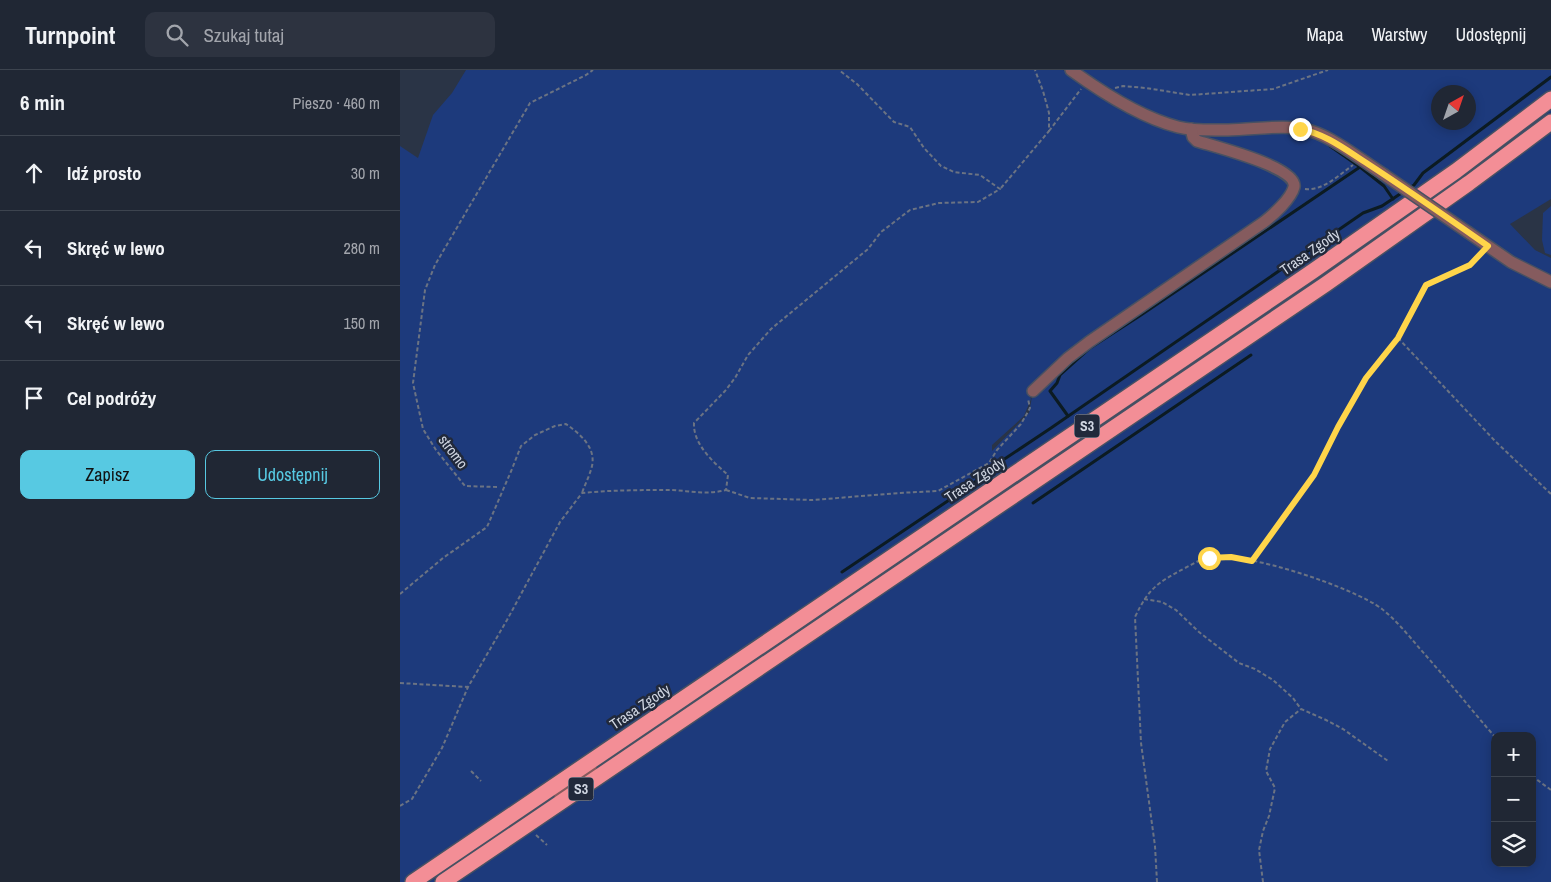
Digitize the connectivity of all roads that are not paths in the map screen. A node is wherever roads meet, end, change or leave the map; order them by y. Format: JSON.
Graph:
{"nodes":[{"id":1,"x":1071,"y":70,"type":"edge"},
{"id":2,"x":1551,"y":99,"type":"edge"},
{"id":3,"x":1551,"y":122,"type":"edge"},
{"id":4,"x":1191,"y":129,"type":"junction"},
{"id":5,"x":1551,"y":282,"type":"edge"},
{"id":6,"x":1033,"y":391,"type":"road end"},
{"id":7,"x":617,"y":744,"type":"junction"},
{"id":8,"x":627,"y":758,"type":"junction"},
{"id":9,"x":576,"y":782,"type":"junction"},
{"id":10,"x":527,"y":804,"type":"junction"},
{"id":11,"x":535,"y":820,"type":"junction"},
{"id":12,"x":413,"y":882,"type":"edge"},
{"id":13,"x":444,"y":882,"type":"edge"}],
"edges":[{"from":1,"to":4,"type":"lane"},
{"from":2,"to":7,"type":"highway","name":"Trasa Zgody","number":"S3"},
{"from":3,"to":8,"type":"highway","number":"S3"},
{"from":4,"to":5,"type":"lane","bridge":true},
{"from":4,"to":6,"type":"lane"},
{"from":7,"to":9,"type":"lane"},
{"from":7,"to":10,"type":"highway","name":"Trasa Zgody","number":"S3"},
{"from":8,"to":9,"type":"lane"},
{"from":8,"to":11,"type":"highway","number":"S3"},
{"from":9,"to":10,"type":"lane"},
{"from":9,"to":11,"type":"lane"},
{"from":10,"to":12,"type":"highway","name":"Trasa Zgody","number":"S3"},
{"from":11,"to":13,"type":"highway","number":"S3"}]}
